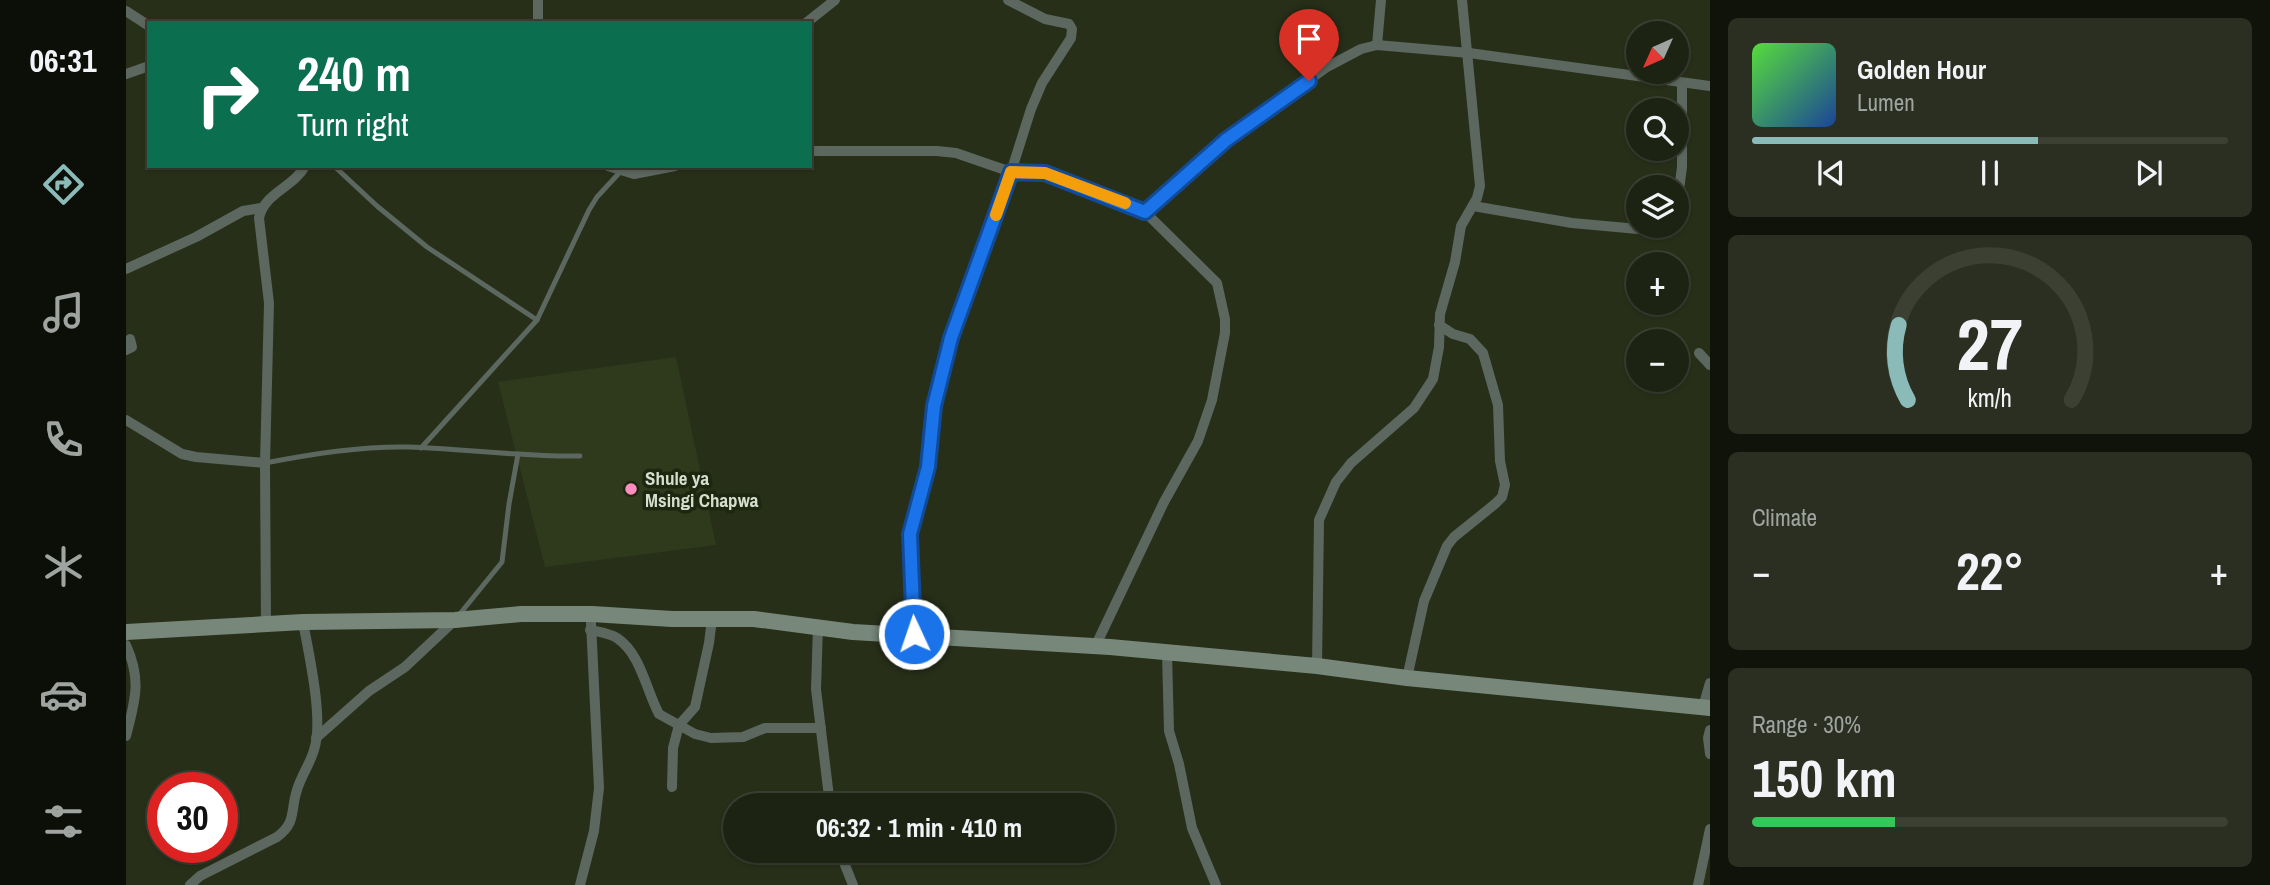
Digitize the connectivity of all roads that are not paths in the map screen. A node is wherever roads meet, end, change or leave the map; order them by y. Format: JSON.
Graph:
{"nodes":[{"id":1,"x":538,"y":0,"type":"edge"},
{"id":2,"x":835,"y":0,"type":"edge"},
{"id":3,"x":1007,"y":0,"type":"edge"},
{"id":4,"x":1381,"y":0,"type":"edge"},
{"id":5,"x":1462,"y":0,"type":"edge"},
{"id":6,"x":126,"y":11,"type":"edge"},
{"id":7,"x":538,"y":21,"type":"edge"},
{"id":8,"x":809,"y":21,"type":"edge"},
{"id":9,"x":147,"y":25,"type":"edge"},
{"id":10,"x":1377,"y":45,"type":"junction"},
{"id":11,"x":1469,"y":53,"type":"junction"},
{"id":12,"x":147,"y":67,"type":"edge"},
{"id":13,"x":126,"y":74,"type":"edge"},
{"id":14,"x":1626,"y":75,"type":"edge"},
{"id":15,"x":1682,"y":84,"type":"edge"},
{"id":16,"x":1689,"y":84,"type":"edge"},
{"id":17,"x":1710,"y":86,"type":"edge"},
{"id":18,"x":812,"y":151,"type":"edge"},
{"id":19,"x":304,"y":168,"type":"edge"},
{"id":20,"x":336,"y":168,"type":"edge"},
{"id":21,"x":613,"y":168,"type":"edge"},
{"id":22,"x":665,"y":168,"type":"edge"},
{"id":23,"x":621,"y":171,"type":"junction"},
{"id":24,"x":1011,"y":172,"type":"junction"},
{"id":25,"x":1681,"y":175,"type":"edge"},
{"id":26,"x":1473,"y":206,"type":"junction"},
{"id":27,"x":261,"y":208,"type":"junction"},
{"id":28,"x":1145,"y":212,"type":"junction"},
{"id":29,"x":1626,"y":228,"type":"edge"},
{"id":30,"x":126,"y":269,"type":"edge"},
{"id":31,"x":537,"y":320,"type":"junction"},
{"id":32,"x":1439,"y":325,"type":"junction"},
{"id":33,"x":1699,"y":353,"type":"dead end"},
{"id":34,"x":1710,"y":365,"type":"edge"},
{"id":35,"x":126,"y":420,"type":"edge"},
{"id":36,"x":421,"y":448,"type":"junction"},
{"id":37,"x":518,"y":454,"type":"junction"},
{"id":38,"x":580,"y":456,"type":"dead end"},
{"id":39,"x":265,"y":463,"type":"junction"},
{"id":40,"x":712,"y":619,"type":"junction"},
{"id":41,"x":455,"y":620,"type":"junction"},
{"id":42,"x":303,"y":622,"type":"junction"},
{"id":43,"x":591,"y":622,"type":"junction"},
{"id":44,"x":267,"y":625,"type":"junction"},
{"id":45,"x":818,"y":626,"type":"junction"},
{"id":46,"x":126,"y":632,"type":"edge"},
{"id":47,"x":914,"y":634,"type":"junction"},
{"id":48,"x":126,"y":645,"type":"edge"},
{"id":49,"x":1095,"y":647,"type":"junction"},
{"id":50,"x":1167,"y":653,"type":"junction"},
{"id":51,"x":1317,"y":666,"type":"junction"},
{"id":52,"x":1407,"y":678,"type":"junction"},
{"id":53,"x":1710,"y":684,"type":"edge"},
{"id":54,"x":1707,"y":708,"type":"edge"},
{"id":55,"x":679,"y":725,"type":"junction"},
{"id":56,"x":821,"y":728,"type":"junction"},
{"id":57,"x":1710,"y":730,"type":"edge"},
{"id":58,"x":126,"y":736,"type":"edge"},
{"id":59,"x":316,"y":738,"type":"junction"},
{"id":60,"x":1710,"y":754,"type":"edge"},
{"id":61,"x":672,"y":787,"type":"dead end"},
{"id":62,"x":829,"y":793,"type":"edge"},
{"id":63,"x":1710,"y":829,"type":"edge"},
{"id":64,"x":844,"y":863,"type":"edge"},
{"id":65,"x":190,"y":885,"type":"edge"},
{"id":66,"x":580,"y":885,"type":"edge"},
{"id":67,"x":853,"y":885,"type":"edge"},
{"id":68,"x":1216,"y":885,"type":"edge"},
{"id":69,"x":1698,"y":885,"type":"edge"}],
"edges":[{"from":1,"to":7,"type":"street"},
{"from":2,"to":8,"type":"street"},
{"from":3,"to":24,"type":"street"},
{"from":4,"to":10,"type":"street"},
{"from":5,"to":11,"type":"street"},
{"from":6,"to":9,"type":"street"},
{"from":10,"to":11,"type":"street"},
{"from":10,"to":28,"type":"street"},
{"from":11,"to":14,"type":"street"},
{"from":11,"to":26,"type":"street"},
{"from":12,"to":13,"type":"street"},
{"from":15,"to":25,"type":"street"},
{"from":16,"to":17,"type":"street"},
{"from":18,"to":24,"type":"street"},
{"from":19,"to":27,"type":"street"},
{"from":20,"to":31,"type":"lane"},
{"from":21,"to":23,"type":"street"},
{"from":22,"to":23,"type":"street"},
{"from":23,"to":31,"type":"lane"},
{"from":24,"to":28,"type":"street"},
{"from":24,"to":47,"type":"street"},
{"from":26,"to":29,"type":"street"},
{"from":26,"to":32,"type":"street"},
{"from":27,"to":30,"type":"street"},
{"from":27,"to":39,"type":"street"},
{"from":28,"to":49,"type":"street"},
{"from":31,"to":36,"type":"lane"},
{"from":32,"to":51,"type":"street"},
{"from":32,"to":52,"type":"street"},
{"from":33,"to":34,"type":"street"},
{"from":35,"to":39,"type":"street"},
{"from":36,"to":37,"type":"lane"},
{"from":36,"to":39,"type":"lane"},
{"from":37,"to":38,"type":"lane"},
{"from":37,"to":41,"type":"lane"},
{"from":39,"to":44,"type":"street"},
{"from":40,"to":43,"type":"street"},
{"from":40,"to":45,"type":"street"},
{"from":40,"to":55,"type":"street"},
{"from":41,"to":42,"type":"street"},
{"from":41,"to":43,"type":"street"},
{"from":41,"to":59,"type":"street"},
{"from":42,"to":44,"type":"street"},
{"from":42,"to":59,"type":"street"},
{"from":43,"to":55,"type":"street"},
{"from":43,"to":66,"type":"street"},
{"from":44,"to":46,"type":"street"},
{"from":45,"to":47,"type":"street"},
{"from":45,"to":56,"type":"street"},
{"from":47,"to":49,"type":"street"},
{"from":48,"to":58,"type":"street"},
{"from":49,"to":50,"type":"street"},
{"from":50,"to":51,"type":"street"},
{"from":50,"to":68,"type":"street"},
{"from":51,"to":52,"type":"street"},
{"from":52,"to":54,"type":"street"},
{"from":53,"to":54,"type":"street"},
{"from":55,"to":56,"type":"street"},
{"from":55,"to":61,"type":"street"},
{"from":56,"to":62,"type":"street"},
{"from":57,"to":60,"type":"street"},
{"from":59,"to":65,"type":"street"},
{"from":63,"to":69,"type":"street"},
{"from":64,"to":67,"type":"street"}]}
